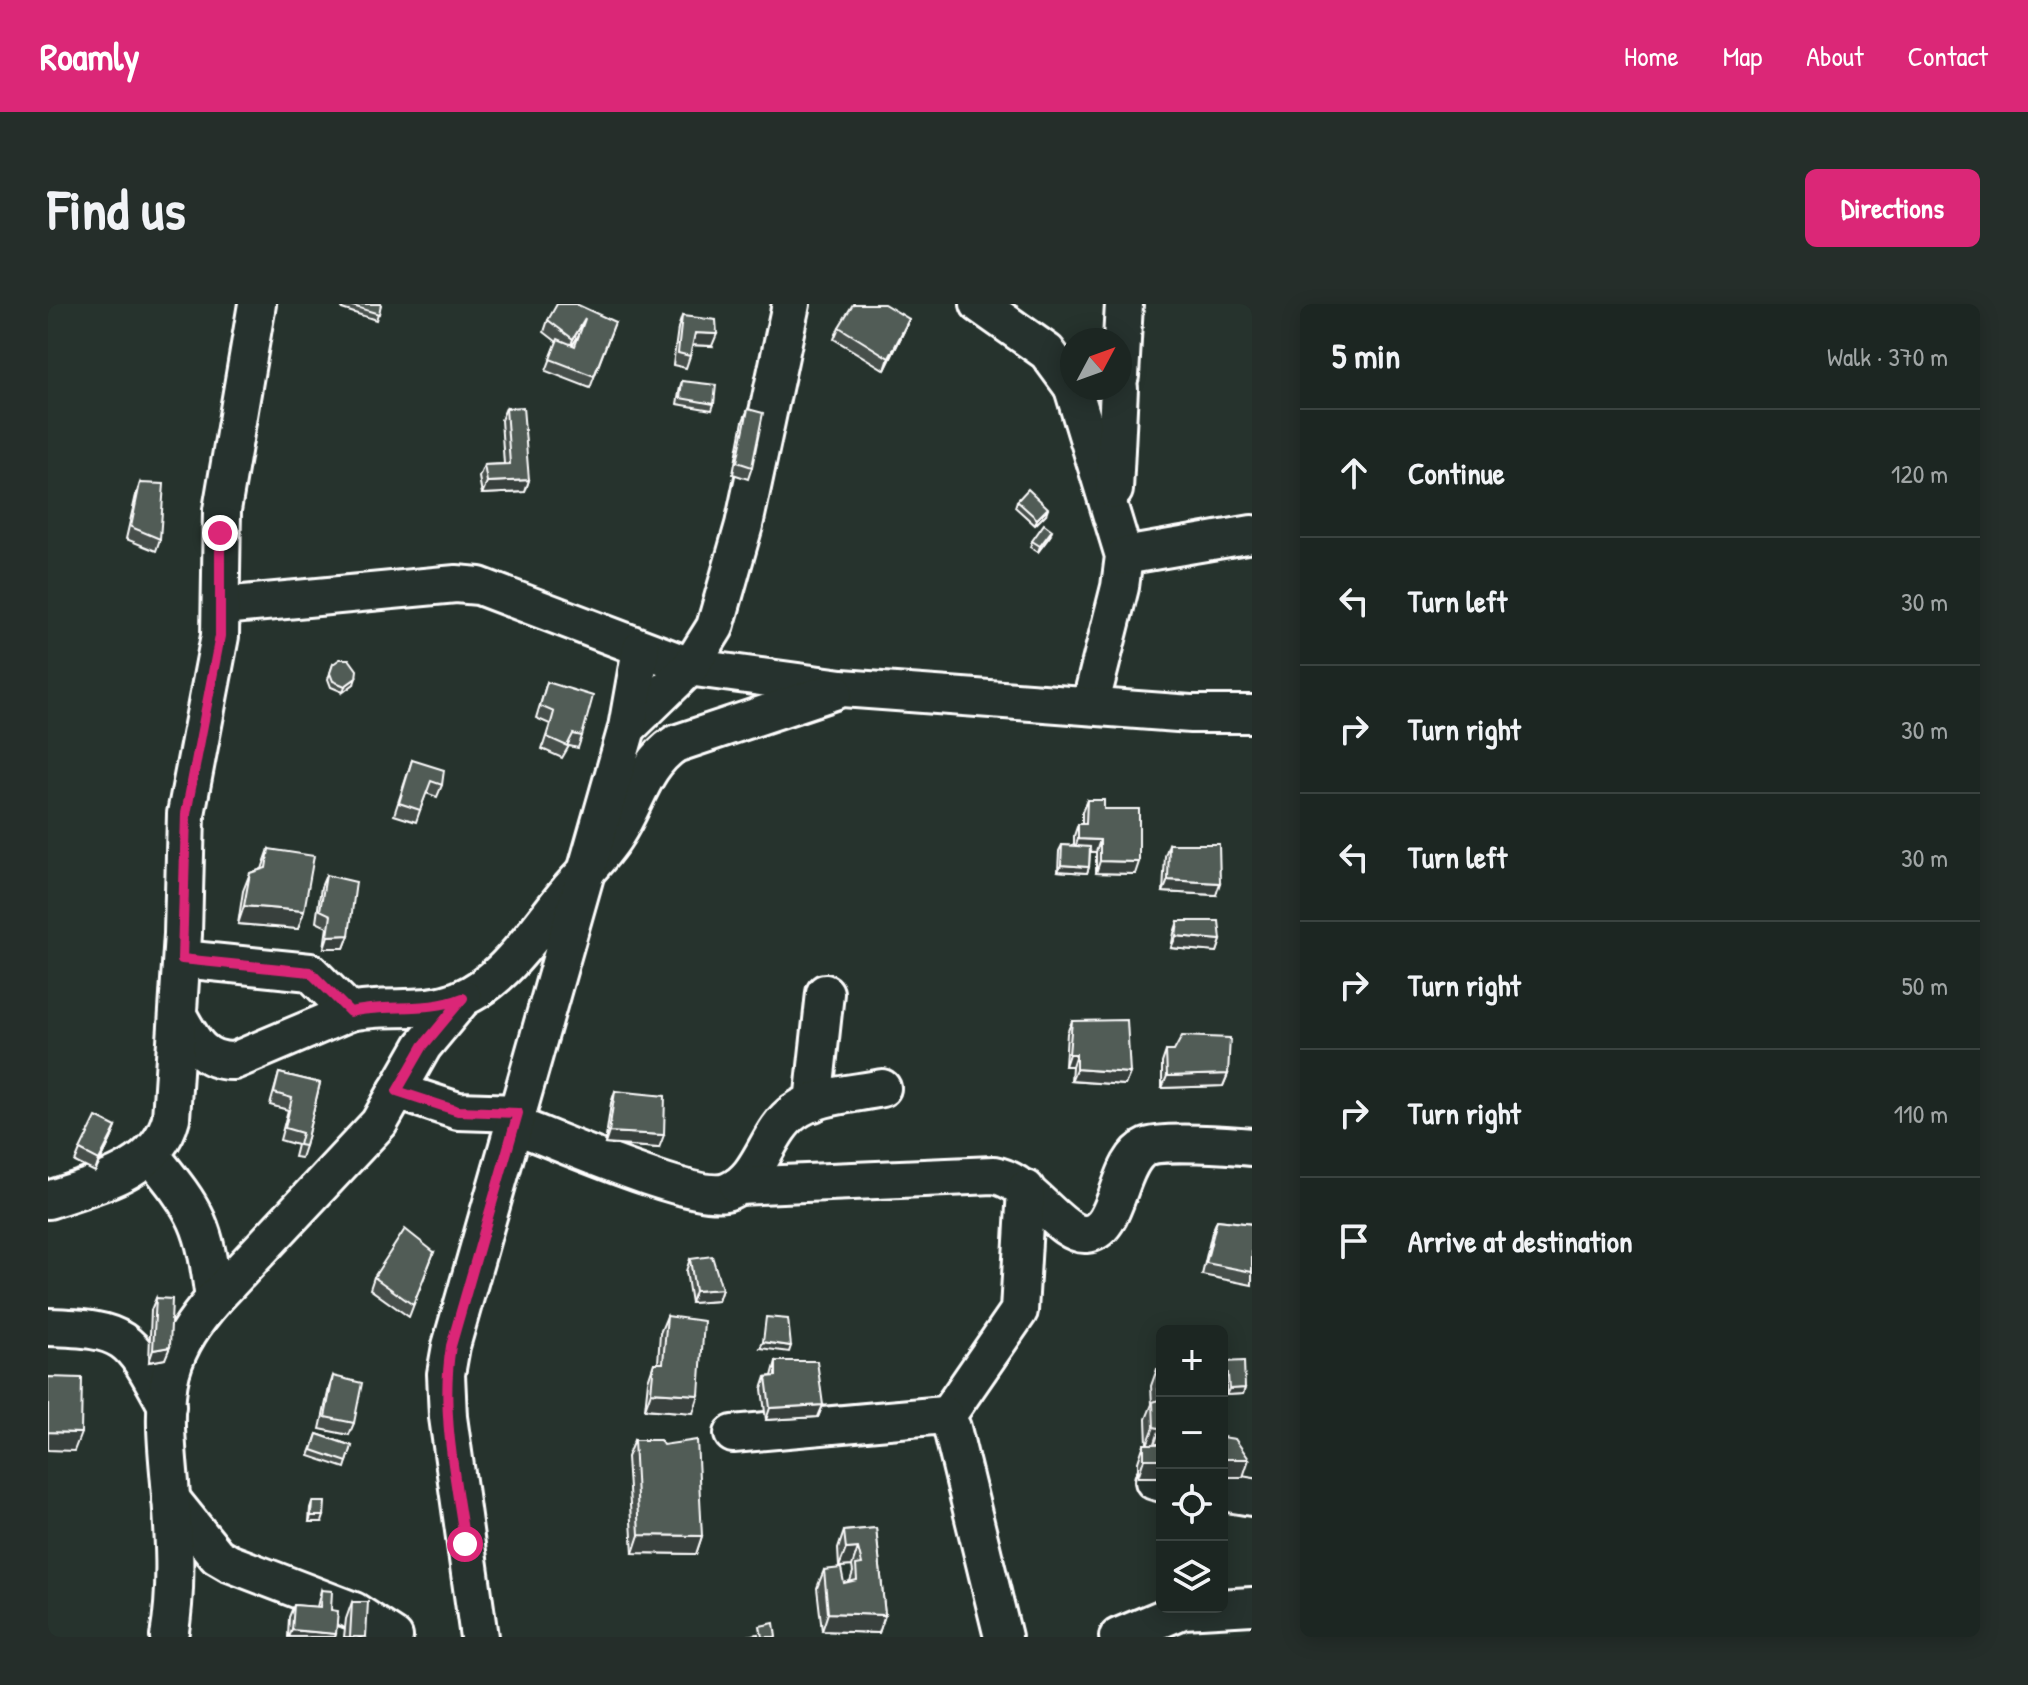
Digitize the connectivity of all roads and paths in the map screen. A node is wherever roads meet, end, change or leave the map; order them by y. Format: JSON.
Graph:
{"nodes":[{"id":1,"x":257,"y":304,"type":"edge"},
{"id":2,"x":791,"y":304,"type":"edge"},
{"id":3,"x":979,"y":304,"type":"edge"},
{"id":4,"x":1124,"y":304,"type":"edge"},
{"id":5,"x":1123,"y":328,"type":"edge"},
{"id":6,"x":1060,"y":366,"type":"edge"},
{"id":7,"x":1076,"y":400,"type":"edge"},
{"id":8,"x":1118,"y":400,"type":"edge"},
{"id":9,"x":1112,"y":514,"type":"junction"},
{"id":10,"x":1252,"y":534,"type":"edge"},
{"id":11,"x":1124,"y":556,"type":"junction"},
{"id":12,"x":222,"y":606,"type":"junction"},
{"id":13,"x":641,"y":649,"type":"junction"},
{"id":14,"x":690,"y":667,"type":"junction"},
{"id":15,"x":842,"y":688,"type":"junction"},
{"id":16,"x":1090,"y":706,"type":"junction"},
{"id":17,"x":1252,"y":714,"type":"edge"},
{"id":18,"x":627,"y":728,"type":"junction"},
{"id":19,"x":587,"y":870,"type":"junction"},
{"id":20,"x":182,"y":959,"type":"junction"},
{"id":21,"x":825,"y":993,"type":"dead end"},
{"id":22,"x":463,"y":998,"type":"junction"},
{"id":23,"x":350,"y":1012,"type":"junction"},
{"id":24,"x":178,"y":1015,"type":"junction"},
{"id":25,"x":882,"y":1088,"type":"dead end"},
{"id":26,"x":397,"y":1091,"type":"junction"},
{"id":27,"x":813,"y":1103,"type":"junction"},
{"id":28,"x":516,"y":1119,"type":"junction"},
{"id":29,"x":1252,"y":1147,"type":"edge"},
{"id":30,"x":151,"y":1155,"type":"junction"},
{"id":31,"x":738,"y":1186,"type":"junction"},
{"id":32,"x":1026,"y":1189,"type":"junction"},
{"id":33,"x":48,"y":1200,"type":"edge"},
{"id":34,"x":214,"y":1299,"type":"junction"},
{"id":35,"x":48,"y":1327,"type":"edge"},
{"id":36,"x":167,"y":1406,"type":"junction"},
{"id":37,"x":946,"y":1417,"type":"junction"},
{"id":38,"x":733,"y":1434,"type":"dead end"},
{"id":39,"x":1228,"y":1493,"type":"edge"},
{"id":40,"x":1252,"y":1497,"type":"edge"},
{"id":41,"x":171,"y":1499,"type":"junction"},
{"id":42,"x":229,"y":1563,"type":"junction"},
{"id":43,"x":175,"y":1570,"type":"junction"},
{"id":44,"x":1252,"y":1606,"type":"edge"},
{"id":45,"x":169,"y":1637,"type":"edge"},
{"id":46,"x":394,"y":1637,"type":"edge"},
{"id":47,"x":479,"y":1637,"type":"edge"},
{"id":48,"x":1003,"y":1637,"type":"edge"},
{"id":49,"x":1118,"y":1637,"type":"edge"}],
"edges":[{"from":1,"to":12,"type":"street"},
{"from":2,"to":14,"type":"street"},
{"from":3,"to":6,"type":"street"},
{"from":4,"to":5,"type":"street"},
{"from":7,"to":9,"type":"street"},
{"from":8,"to":9,"type":"street"},
{"from":9,"to":11,"type":"street"},
{"from":10,"to":11,"type":"street"},
{"from":11,"to":16,"type":"street"},
{"from":12,"to":13,"type":"street"},
{"from":12,"to":20,"type":"street"},
{"from":13,"to":14,"type":"street"},
{"from":13,"to":18,"type":"street"},
{"from":14,"to":15,"type":"street"},
{"from":14,"to":18,"type":"street"},
{"from":15,"to":16,"type":"street"},
{"from":15,"to":19,"type":"street"},
{"from":16,"to":17,"type":"street"},
{"from":18,"to":19,"type":"street"},
{"from":19,"to":22,"type":"street"},
{"from":19,"to":28,"type":"street"},
{"from":20,"to":23,"type":"street"},
{"from":20,"to":24,"type":"street"},
{"from":21,"to":27,"type":"street"},
{"from":22,"to":23,"type":"street"},
{"from":22,"to":26,"type":"street"},
{"from":23,"to":24,"type":"street"},
{"from":24,"to":30,"type":"street"},
{"from":25,"to":27,"type":"street"},
{"from":26,"to":28,"type":"street"},
{"from":26,"to":34,"type":"street"},
{"from":27,"to":31,"type":"street"},
{"from":28,"to":31,"type":"street"},
{"from":28,"to":47,"type":"street"},
{"from":29,"to":32,"type":"street"},
{"from":30,"to":33,"type":"street"},
{"from":30,"to":34,"type":"street"},
{"from":31,"to":32,"type":"street"},
{"from":32,"to":37,"type":"street"},
{"from":34,"to":36,"type":"street"},
{"from":35,"to":36,"type":"street"},
{"from":36,"to":41,"type":"street"},
{"from":37,"to":38,"type":"street"},
{"from":37,"to":48,"type":"street"},
{"from":39,"to":40,"type":"street"},
{"from":41,"to":42,"type":"street"},
{"from":41,"to":43,"type":"street"},
{"from":42,"to":43,"type":"street"},
{"from":42,"to":46,"type":"street"},
{"from":43,"to":45,"type":"street"},
{"from":44,"to":49,"type":"street"}]}
